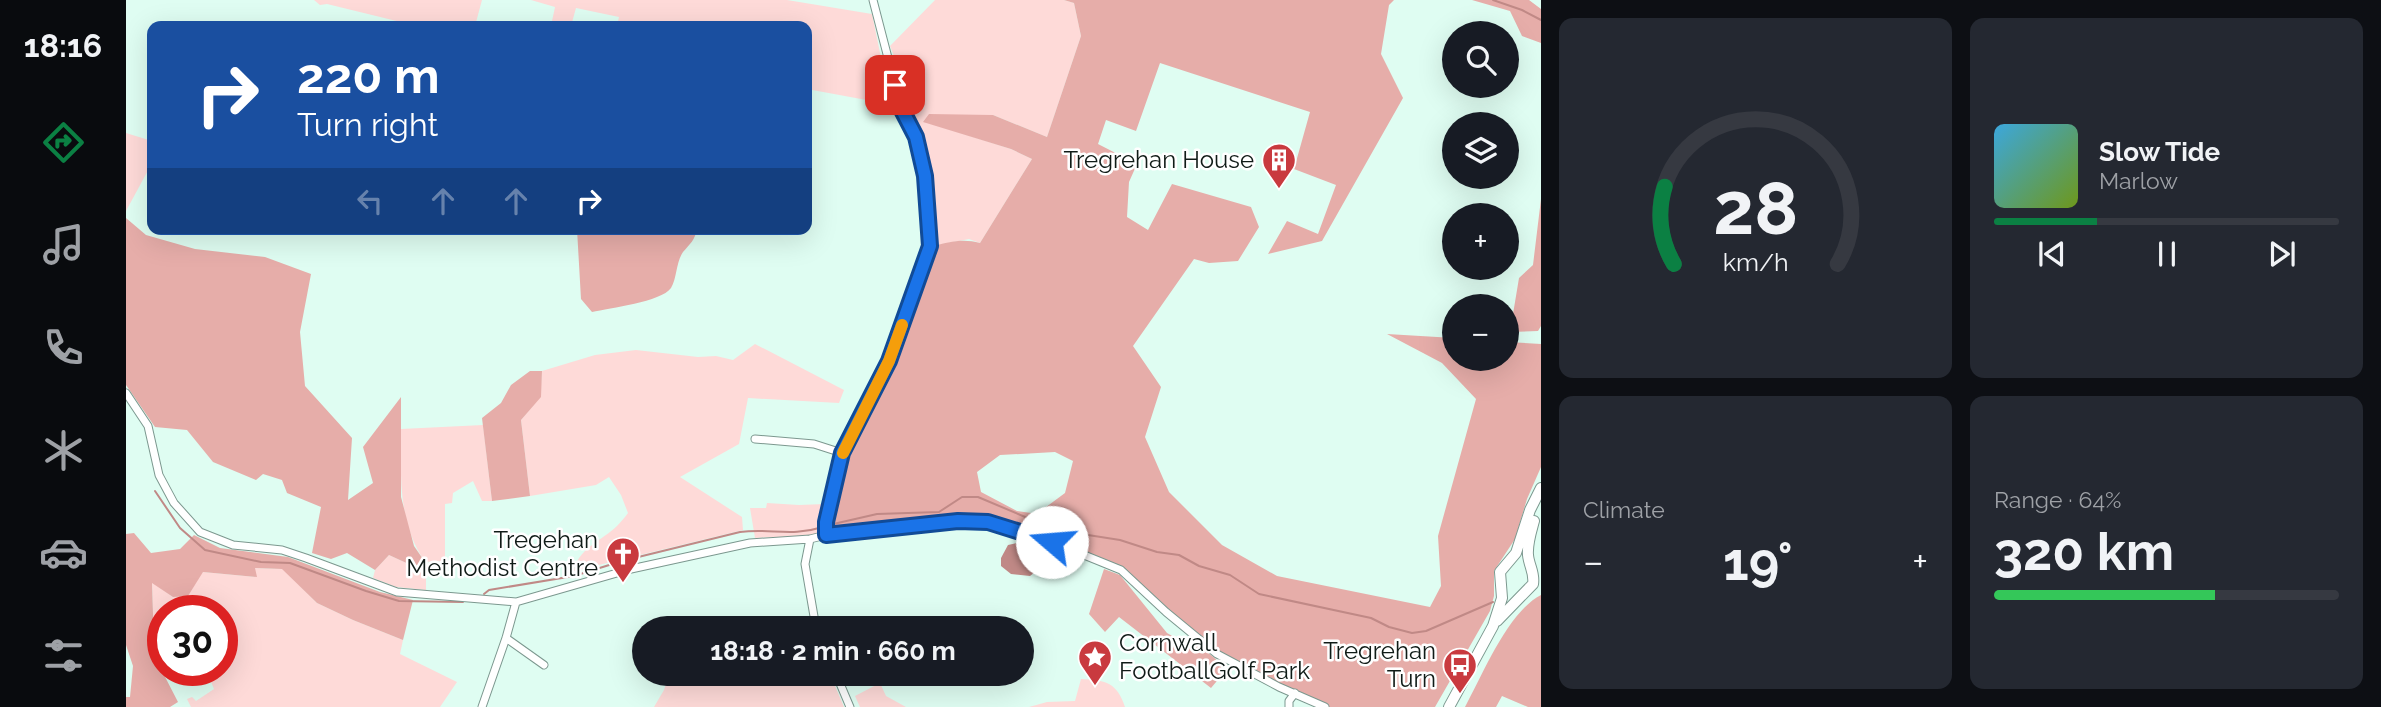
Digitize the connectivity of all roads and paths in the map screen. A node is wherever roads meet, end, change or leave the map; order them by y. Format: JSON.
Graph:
{"nodes":[{"id":1,"x":873,"y":0,"type":"edge"},
{"id":2,"x":126,"y":393,"type":"edge"},
{"id":3,"x":755,"y":439,"type":"dead end"},
{"id":4,"x":842,"y":453,"type":"junction"},
{"id":5,"x":1541,"y":488,"type":"edge"},
{"id":6,"x":826,"y":529,"type":"junction"},
{"id":7,"x":810,"y":539,"type":"junction"},
{"id":8,"x":1507,"y":563,"type":"junction"},
{"id":9,"x":1531,"y":568,"type":"junction"},
{"id":10,"x":1501,"y":585,"type":"junction"},
{"id":11,"x":1521,"y":594,"type":"junction"},
{"id":12,"x":516,"y":602,"type":"junction"},
{"id":13,"x":814,"y":616,"type":"edge"},
{"id":14,"x":1493,"y":626,"type":"junction"},
{"id":15,"x":506,"y":638,"type":"junction"},
{"id":16,"x":544,"y":665,"type":"dead end"},
{"id":17,"x":841,"y":686,"type":"edge"},
{"id":18,"x":1294,"y":693,"type":"junction"},
{"id":19,"x":482,"y":707,"type":"edge"},
{"id":20,"x":850,"y":707,"type":"edge"},
{"id":21,"x":1289,"y":707,"type":"edge"},
{"id":22,"x":1325,"y":707,"type":"edge"},
{"id":23,"x":1449,"y":707,"type":"edge"}],
"edges":[{"from":1,"to":4,"type":"street"},
{"from":2,"to":12,"type":"street"},
{"from":3,"to":4,"type":"street"},
{"from":4,"to":6,"type":"street"},
{"from":5,"to":8,"type":"highway"},
{"from":5,"to":9,"type":"highway"},
{"from":6,"to":7,"type":"street"},
{"from":6,"to":18,"type":"street"},
{"from":7,"to":12,"type":"street"},
{"from":7,"to":13,"type":"street"},
{"from":8,"to":9,"type":"highway"},
{"from":8,"to":10,"type":"highway"},
{"from":9,"to":11,"type":"highway"},
{"from":10,"to":11,"type":"highway"},
{"from":10,"to":14,"type":"highway"},
{"from":11,"to":14,"type":"highway"},
{"from":12,"to":15,"type":"street"},
{"from":14,"to":23,"type":"highway"},
{"from":15,"to":16,"type":"street"},
{"from":15,"to":19,"type":"street"},
{"from":17,"to":20,"type":"street"},
{"from":18,"to":21,"type":"street"},
{"from":18,"to":22,"type":"street"}]}
